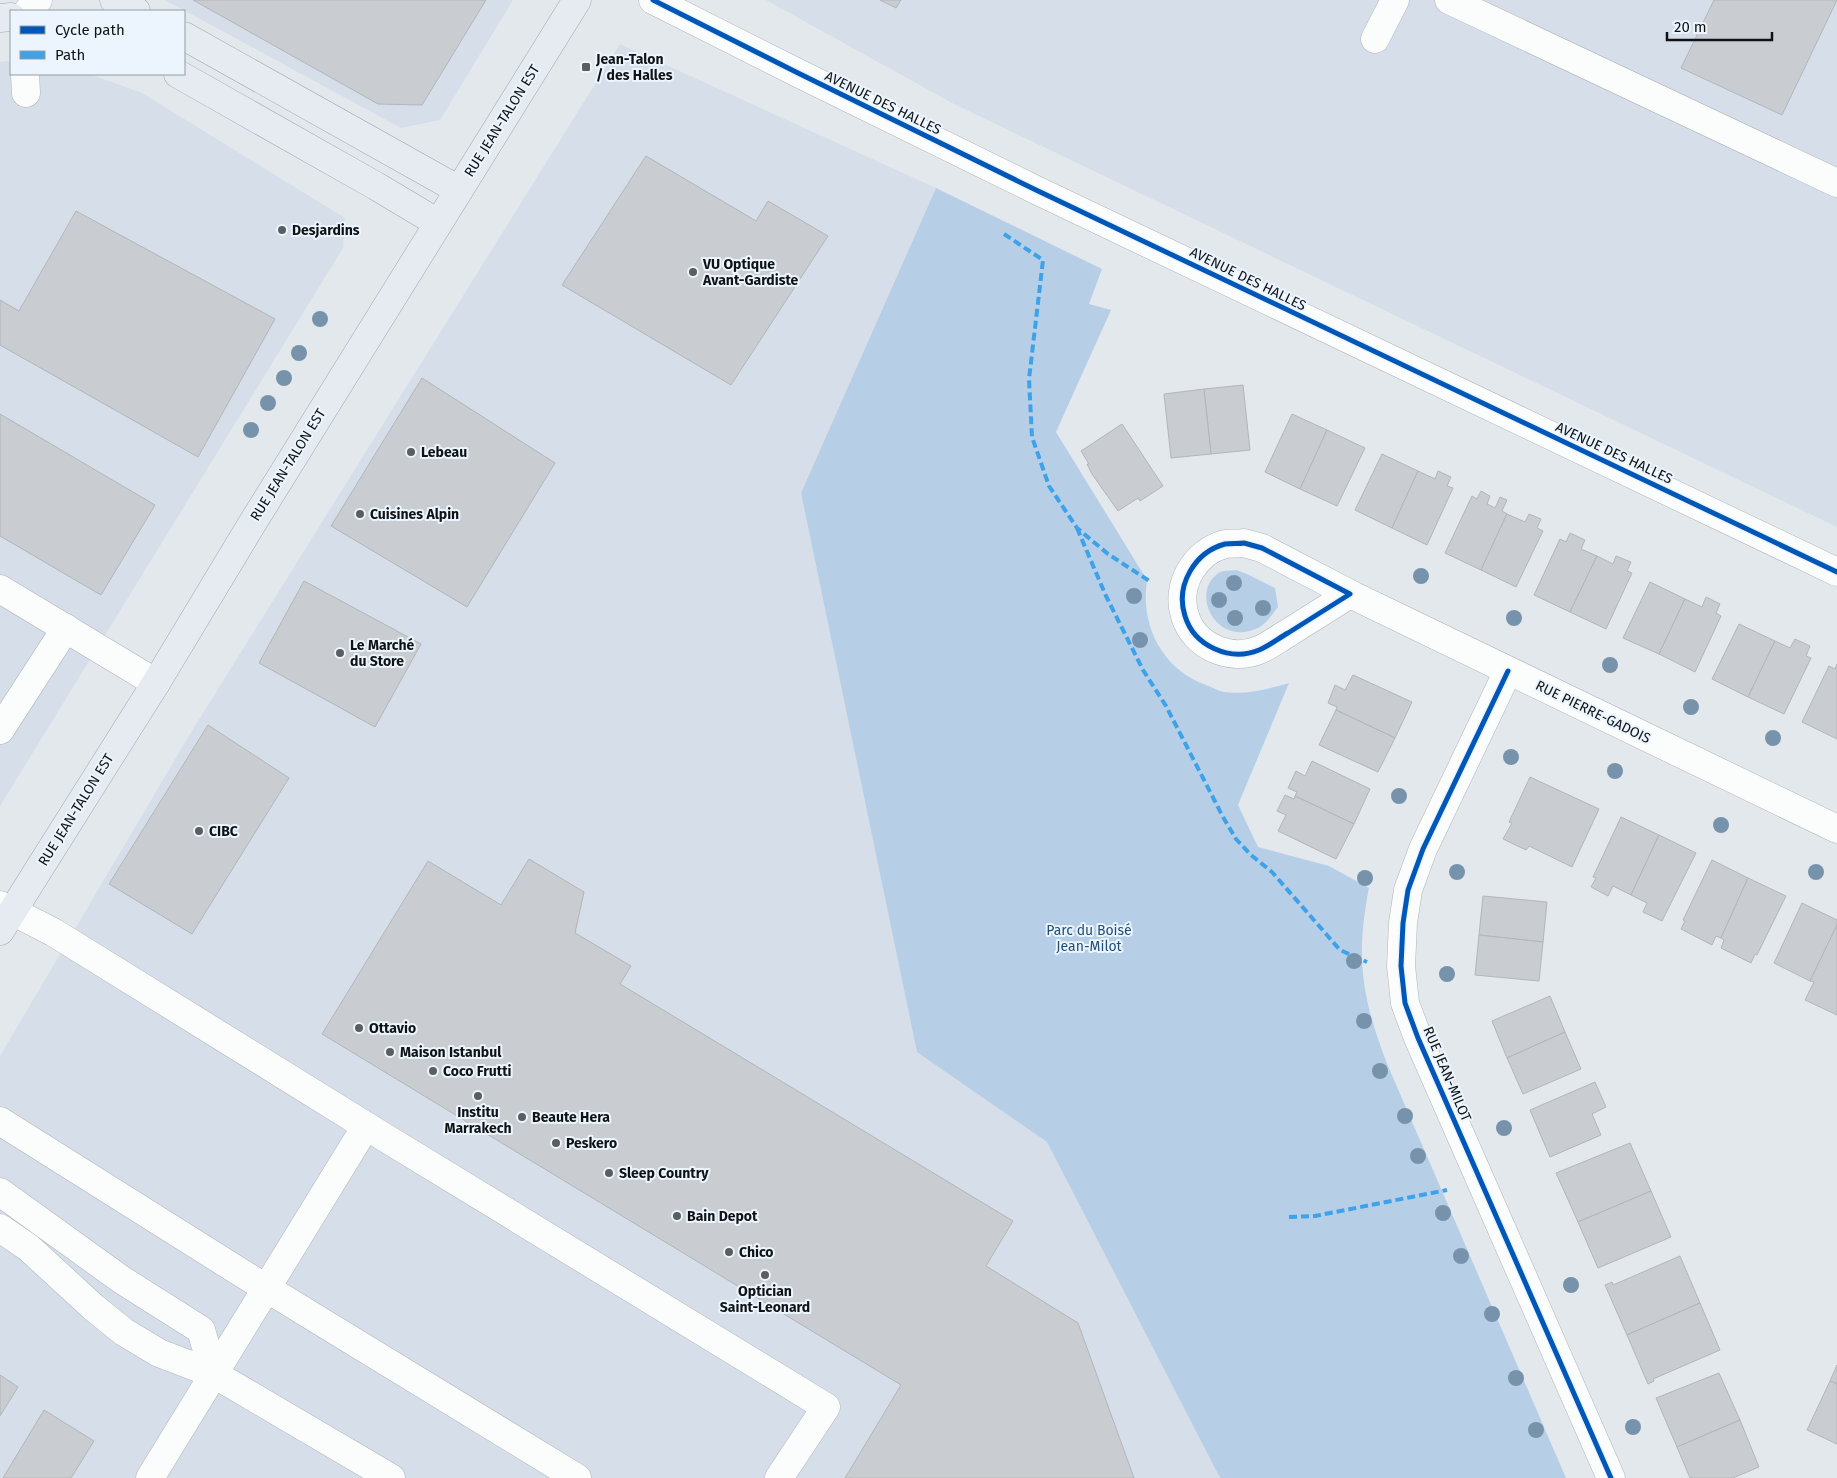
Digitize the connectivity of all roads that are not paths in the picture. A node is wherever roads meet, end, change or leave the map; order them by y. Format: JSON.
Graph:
{"nodes":[{"id":1,"x":38,"y":0,"type":"edge"},
{"id":2,"x":114,"y":0,"type":"edge"},
{"id":3,"x":577,"y":0,"type":"edge"},
{"id":4,"x":652,"y":0,"type":"edge"},
{"id":5,"x":1395,"y":0,"type":"edge"},
{"id":6,"x":1449,"y":0,"type":"edge"},
{"id":7,"x":29,"y":10,"type":"edge"},
{"id":8,"x":134,"y":10,"type":"edge"},
{"id":9,"x":185,"y":37,"type":"edge"},
{"id":10,"x":1375,"y":39,"type":"dead end"},
{"id":11,"x":180,"y":75,"type":"edge"},
{"id":12,"x":1837,"y":183,"type":"edge"},
{"id":13,"x":459,"y":190,"type":"junction"},
{"id":14,"x":438,"y":223,"type":"junction"},
{"id":15,"x":1837,"y":572,"type":"edge"},
{"id":16,"x":0,"y":589,"type":"edge"},
{"id":17,"x":1350,"y":594,"type":"junction"},
{"id":18,"x":66,"y":628,"type":"junction"},
{"id":19,"x":1508,"y":671,"type":"junction"},
{"id":20,"x":156,"y":683,"type":"junction"},
{"id":21,"x":0,"y":730,"type":"edge"},
{"id":22,"x":1837,"y":829,"type":"edge"},
{"id":23,"x":4,"y":916,"type":"edge"},
{"id":24,"x":0,"y":1120,"type":"edge"},
{"id":25,"x":366,"y":1126,"type":"junction"},
{"id":26,"x":0,"y":1192,"type":"edge"},
{"id":27,"x":0,"y":1228,"type":"edge"},
{"id":28,"x":266,"y":1288,"type":"junction"},
{"id":29,"x":214,"y":1374,"type":"junction"},
{"id":30,"x":150,"y":1478,"type":"edge"},
{"id":31,"x":391,"y":1478,"type":"edge"},
{"id":32,"x":577,"y":1478,"type":"edge"},
{"id":33,"x":779,"y":1478,"type":"edge"},
{"id":34,"x":1611,"y":1478,"type":"edge"}],
"edges":[{"from":1,"to":7,"type":"street"},
{"from":2,"to":8,"type":"main road"},
{"from":3,"to":13,"type":"main road","name":"RUE JEAN-TALON EST"},
{"from":4,"to":15,"type":"street","name":"AVENUE DES HALLES"},
{"from":5,"to":10,"type":"street"},
{"from":6,"to":12,"type":"street"},
{"from":9,"to":13,"type":"main road"},
{"from":11,"to":14,"type":"main road"},
{"from":13,"to":14,"type":"main road","name":"RUE JEAN-TALON EST"},
{"from":14,"to":20,"type":"main road","name":"RUE JEAN-TALON EST"},
{"from":16,"to":18,"type":"street"},
{"from":17,"to":17,"type":"street","name":"RUE PIERRE-GADOIS"},
{"from":17,"to":19,"type":"street","name":"RUE PIERRE-GADOIS"},
{"from":18,"to":20,"type":"street"},
{"from":18,"to":21,"type":"street"},
{"from":19,"to":22,"type":"street","name":"RUE PIERRE-GADOIS"},
{"from":19,"to":34,"type":"street","name":"RUE JEAN-MILOT"},
{"from":20,"to":23,"type":"main road","name":"RUE JEAN-TALON EST"},
{"from":23,"to":25,"type":"street"},
{"from":24,"to":28,"type":"street"},
{"from":25,"to":28,"type":"street"},
{"from":25,"to":33,"type":"street"},
{"from":26,"to":29,"type":"street"},
{"from":27,"to":29,"type":"street"},
{"from":28,"to":29,"type":"street"},
{"from":28,"to":32,"type":"street"},
{"from":29,"to":30,"type":"street"},
{"from":29,"to":31,"type":"street"}]}
